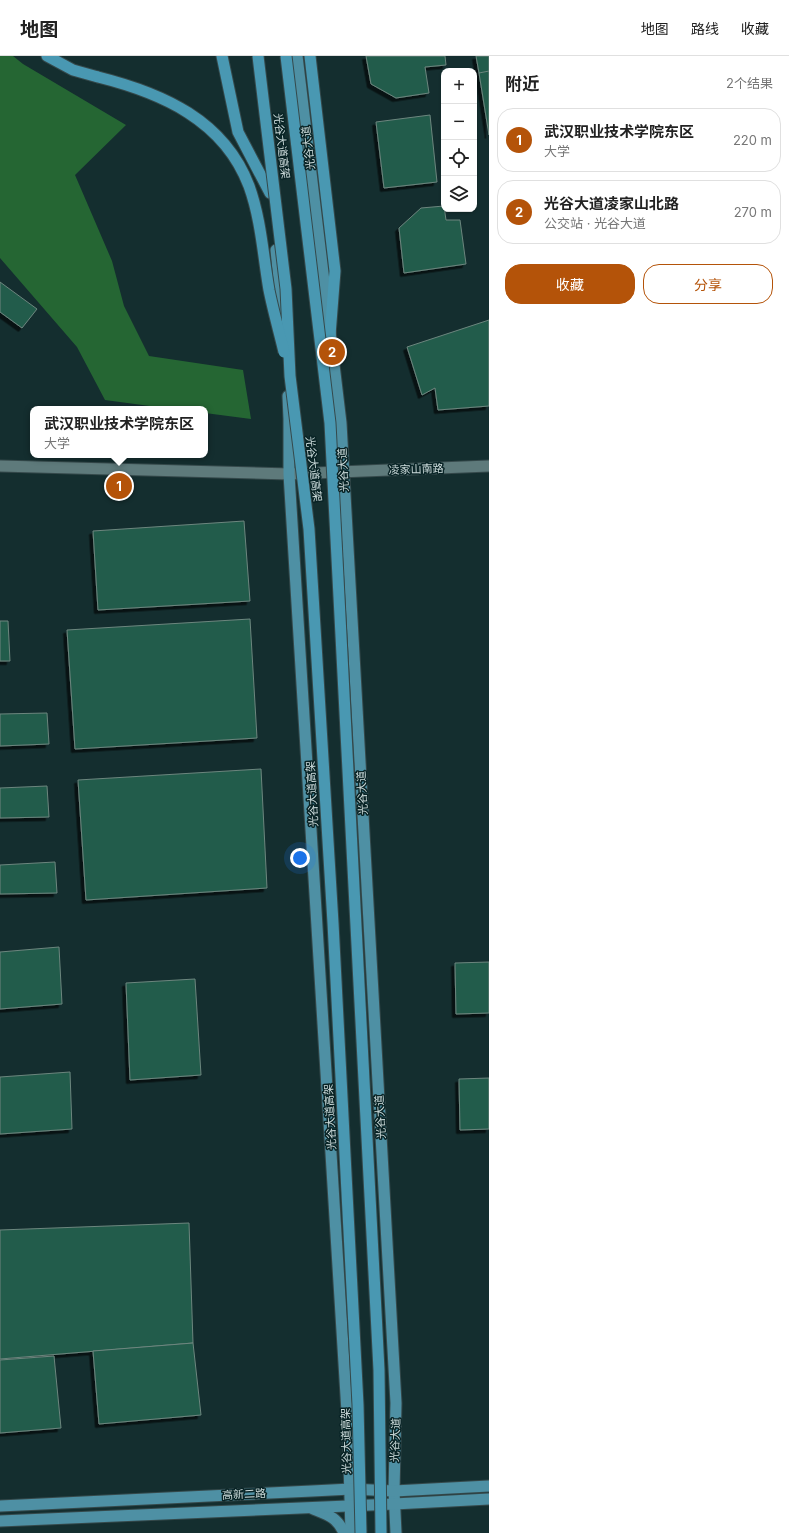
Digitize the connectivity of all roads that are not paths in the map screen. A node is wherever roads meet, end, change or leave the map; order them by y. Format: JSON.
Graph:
{"nodes":[{"id":1,"x":47,"y":56,"type":"edge"},
{"id":2,"x":252,"y":56,"type":"edge"},
{"id":3,"x":258,"y":56,"type":"edge"},
{"id":4,"x":286,"y":56,"type":"edge"},
{"id":5,"x":296,"y":56,"type":"edge"},
{"id":6,"x":310,"y":56,"type":"edge"},
{"id":7,"x":222,"y":58,"type":"edge"},
{"id":8,"x":270,"y":193,"type":"junction"},
{"id":9,"x":330,"y":335,"type":"junction"},
{"id":10,"x":290,"y":376,"type":"junction"},
{"id":11,"x":0,"y":466,"type":"edge"},
{"id":12,"x":489,"y":466,"type":"edge"},
{"id":13,"x":343,"y":472,"type":"junction"},
{"id":14,"x":289,"y":474,"type":"junction"},
{"id":15,"x":489,"y":1486,"type":"edge"},
{"id":16,"x":350,"y":1489,"type":"junction"},
{"id":17,"x":394,"y":1491,"type":"junction"},
{"id":18,"x":489,"y":1498,"type":"edge"},
{"id":19,"x":394,"y":1504,"type":"junction"},
{"id":20,"x":0,"y":1506,"type":"edge"},
{"id":21,"x":351,"y":1506,"type":"junction"},
{"id":22,"x":308,"y":1508,"type":"junction"},
{"id":23,"x":0,"y":1521,"type":"edge"},
{"id":24,"x":344,"y":1533,"type":"edge"},
{"id":25,"x":351,"y":1533,"type":"edge"},
{"id":26,"x":361,"y":1533,"type":"edge"},
{"id":27,"x":381,"y":1533,"type":"edge"},
{"id":28,"x":396,"y":1533,"type":"edge"}],
"edges":[{"from":1,"to":10,"type":"highway","bridge":true},
{"from":2,"to":8,"type":"main road"},
{"from":3,"to":10,"type":"highway","name":"光谷大道高架","bridge":true},
{"from":4,"to":27,"type":"highway","name":"光谷大道高架","bridge":true},
{"from":5,"to":9,"type":"main road","name":"光谷大道"},
{"from":6,"to":9,"type":"highway"},
{"from":7,"to":8,"type":"highway"},
{"from":8,"to":14,"type":"main road"},
{"from":9,"to":13,"type":"main road","name":"光谷大道"},
{"from":10,"to":26,"type":"highway","name":"光谷大道高架","bridge":true},
{"from":11,"to":14,"type":"street","name":"凌家山南路"},
{"from":12,"to":13,"type":"street","name":"凌家山南路"},
{"from":13,"to":14,"type":"street","name":"凌家山南路"},
{"from":13,"to":17,"type":"main road","name":"光谷大道"},
{"from":14,"to":16,"type":"main road"},
{"from":15,"to":17,"type":"main road","name":"高新二路"},
{"from":16,"to":17,"type":"main road","name":"高新二路"},
{"from":16,"to":20,"type":"main road","name":"高新二路"},
{"from":16,"to":21,"type":"main road"},
{"from":17,"to":19,"type":"main road","name":"光谷大道"},
{"from":18,"to":19,"type":"main road","name":"高新二路"},
{"from":19,"to":21,"type":"main road","name":"高新二路"},
{"from":19,"to":28,"type":"main road","name":"光谷大道"},
{"from":21,"to":22,"type":"main road","name":"高新二路"},
{"from":21,"to":25,"type":"main road"},
{"from":22,"to":23,"type":"main road","name":"高新二路"},
{"from":22,"to":24,"type":"main road"}]}
